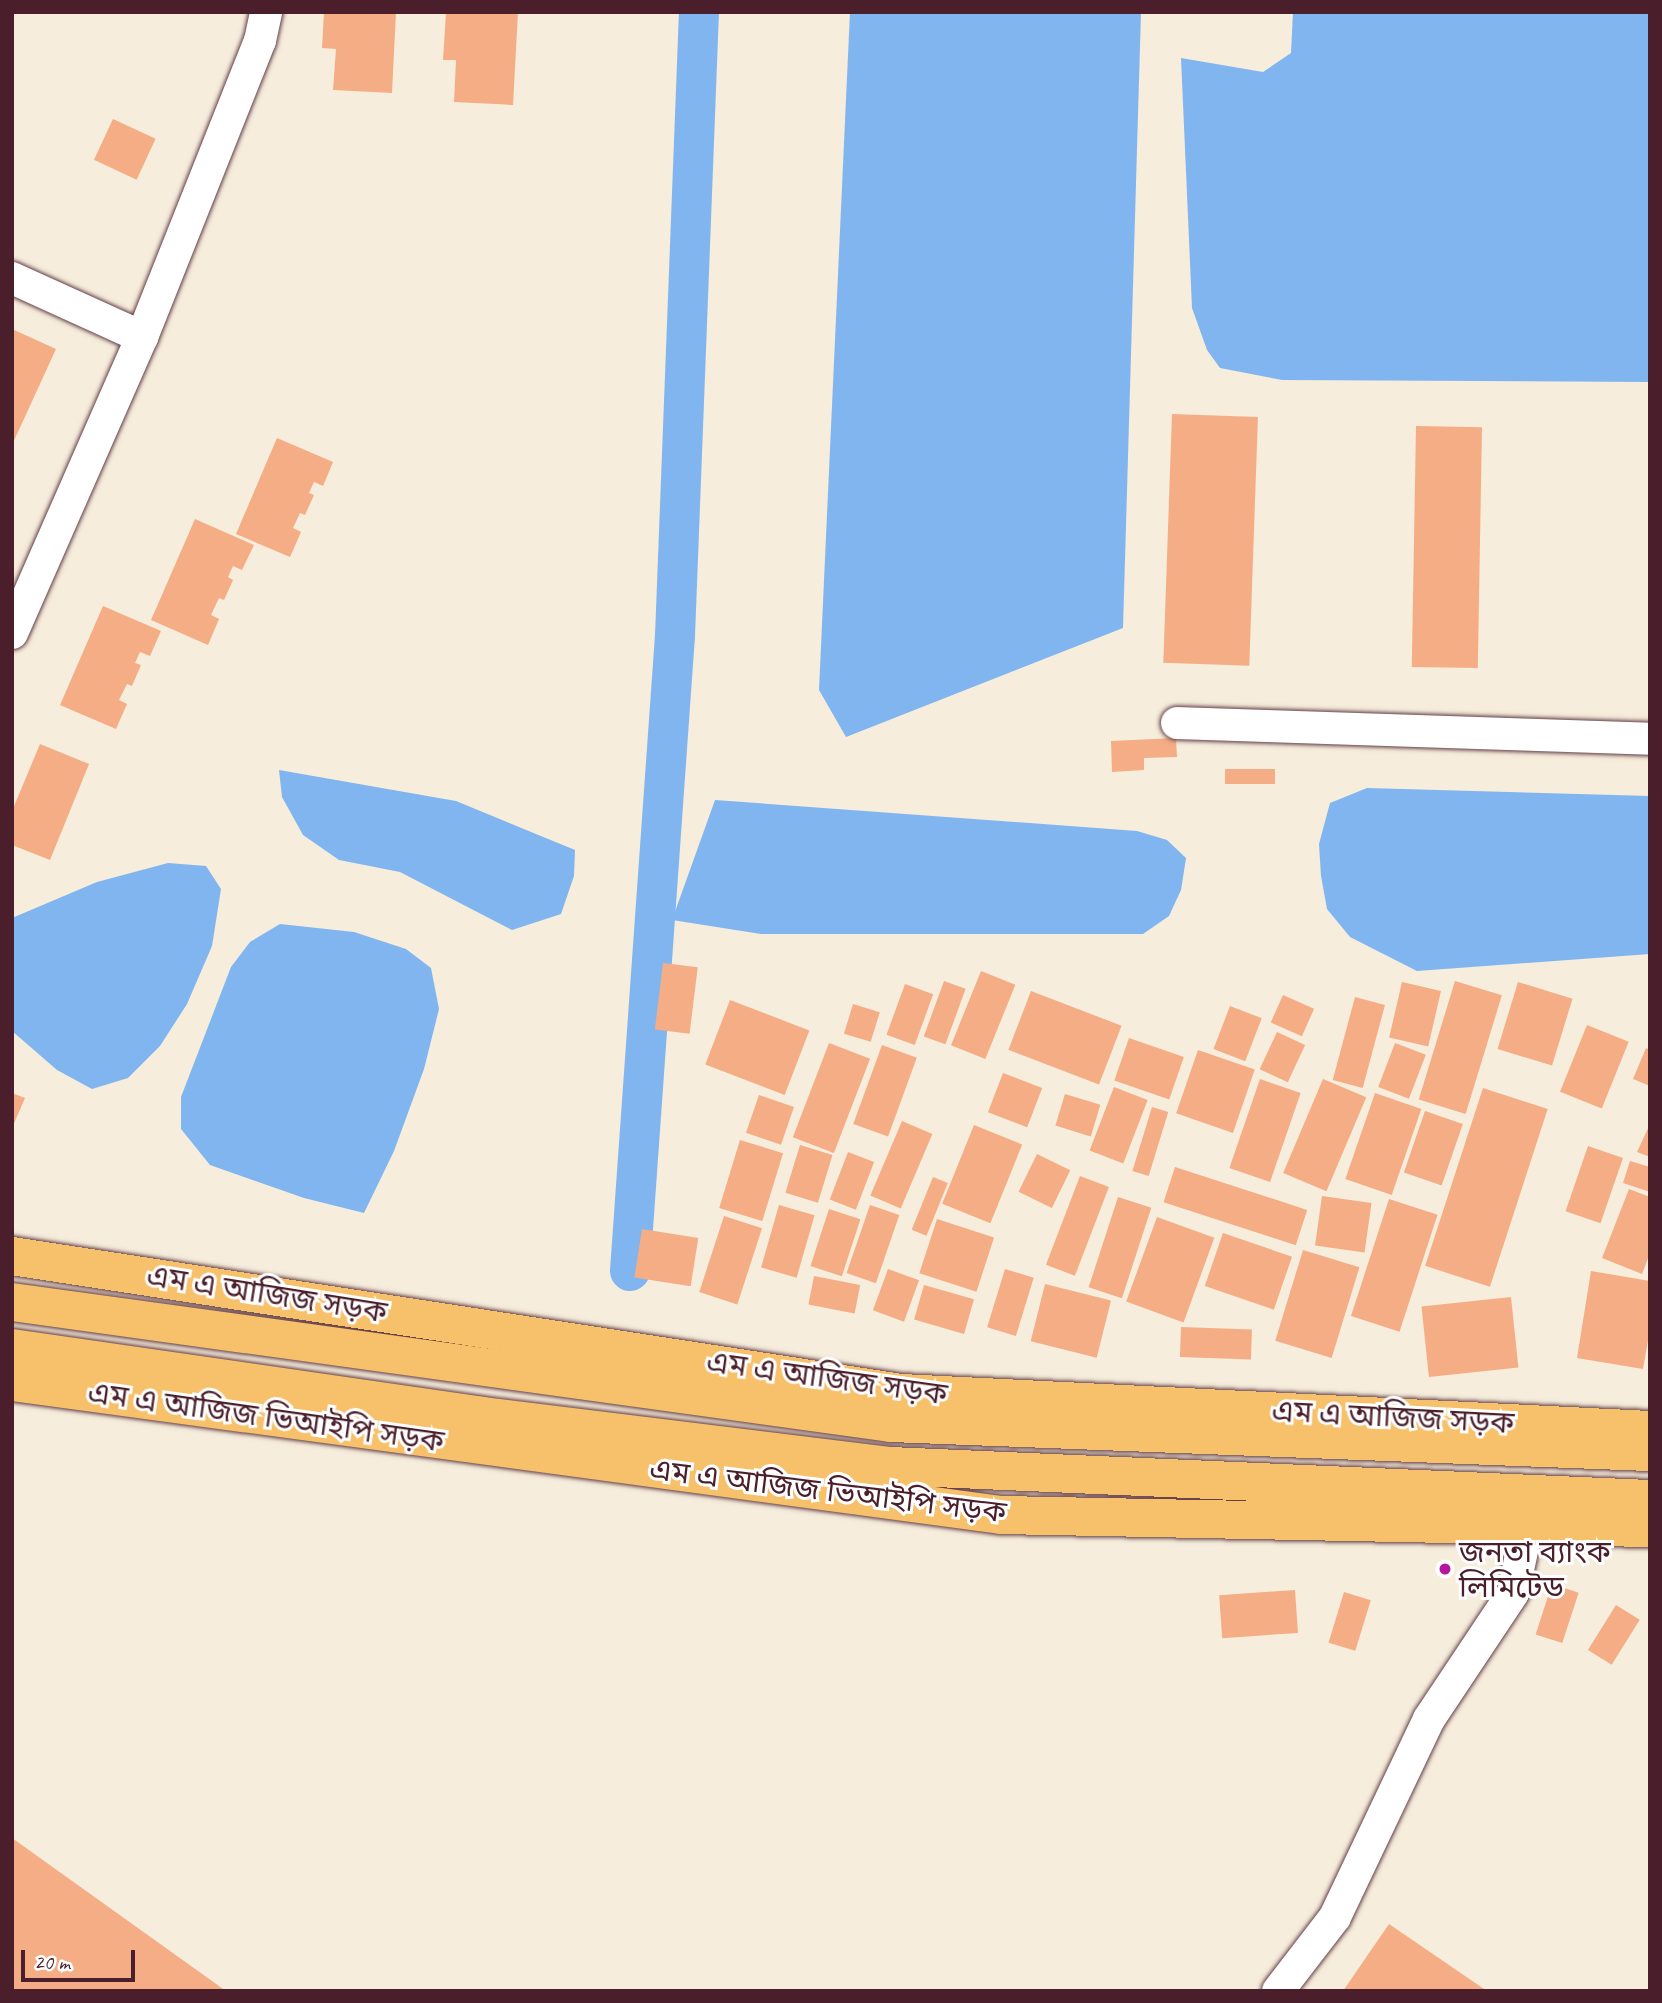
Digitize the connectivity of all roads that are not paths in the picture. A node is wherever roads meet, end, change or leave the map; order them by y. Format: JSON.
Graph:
{"nodes":[{"id":1,"x":266,"y":12,"type":"edge"},
{"id":2,"x":12,"y":278,"type":"edge"},
{"id":3,"x":142,"y":337,"type":"junction"},
{"id":4,"x":12,"y":633,"type":"edge"},
{"id":5,"x":1177,"y":723,"type":"dead end"},
{"id":6,"x":1650,"y":739,"type":"edge"},
{"id":7,"x":12,"y":1256,"type":"edge"},
{"id":8,"x":12,"y":1302,"type":"edge"},
{"id":9,"x":12,"y":1348,"type":"edge"},
{"id":10,"x":12,"y":1382,"type":"edge"},
{"id":11,"x":1650,"y":1430,"type":"edge"},
{"id":12,"x":1650,"y":1452,"type":"edge"},
{"id":13,"x":1650,"y":1499,"type":"edge"},
{"id":14,"x":1528,"y":1523,"type":"junction"},
{"id":15,"x":1650,"y":1528,"type":"edge"},
{"id":16,"x":1278,"y":1991,"type":"edge"}],
"edges":[{"from":1,"to":3,"type":"street"},
{"from":2,"to":3,"type":"street"},
{"from":3,"to":4,"type":"street"},
{"from":5,"to":6,"type":"street"},
{"from":7,"to":11,"type":"main road","name":"এম এ আজিজ সড়ক"},
{"from":8,"to":12,"type":"main road"},
{"from":9,"to":13,"type":"main road"},
{"from":10,"to":14,"type":"main road","name":"এম এ আজিজ ভিআইপি সড়ক"},
{"from":14,"to":15,"type":"main road","name":"এম এ আজিজ ভিআইপি সড়ক"},
{"from":14,"to":16,"type":"street"}]}
